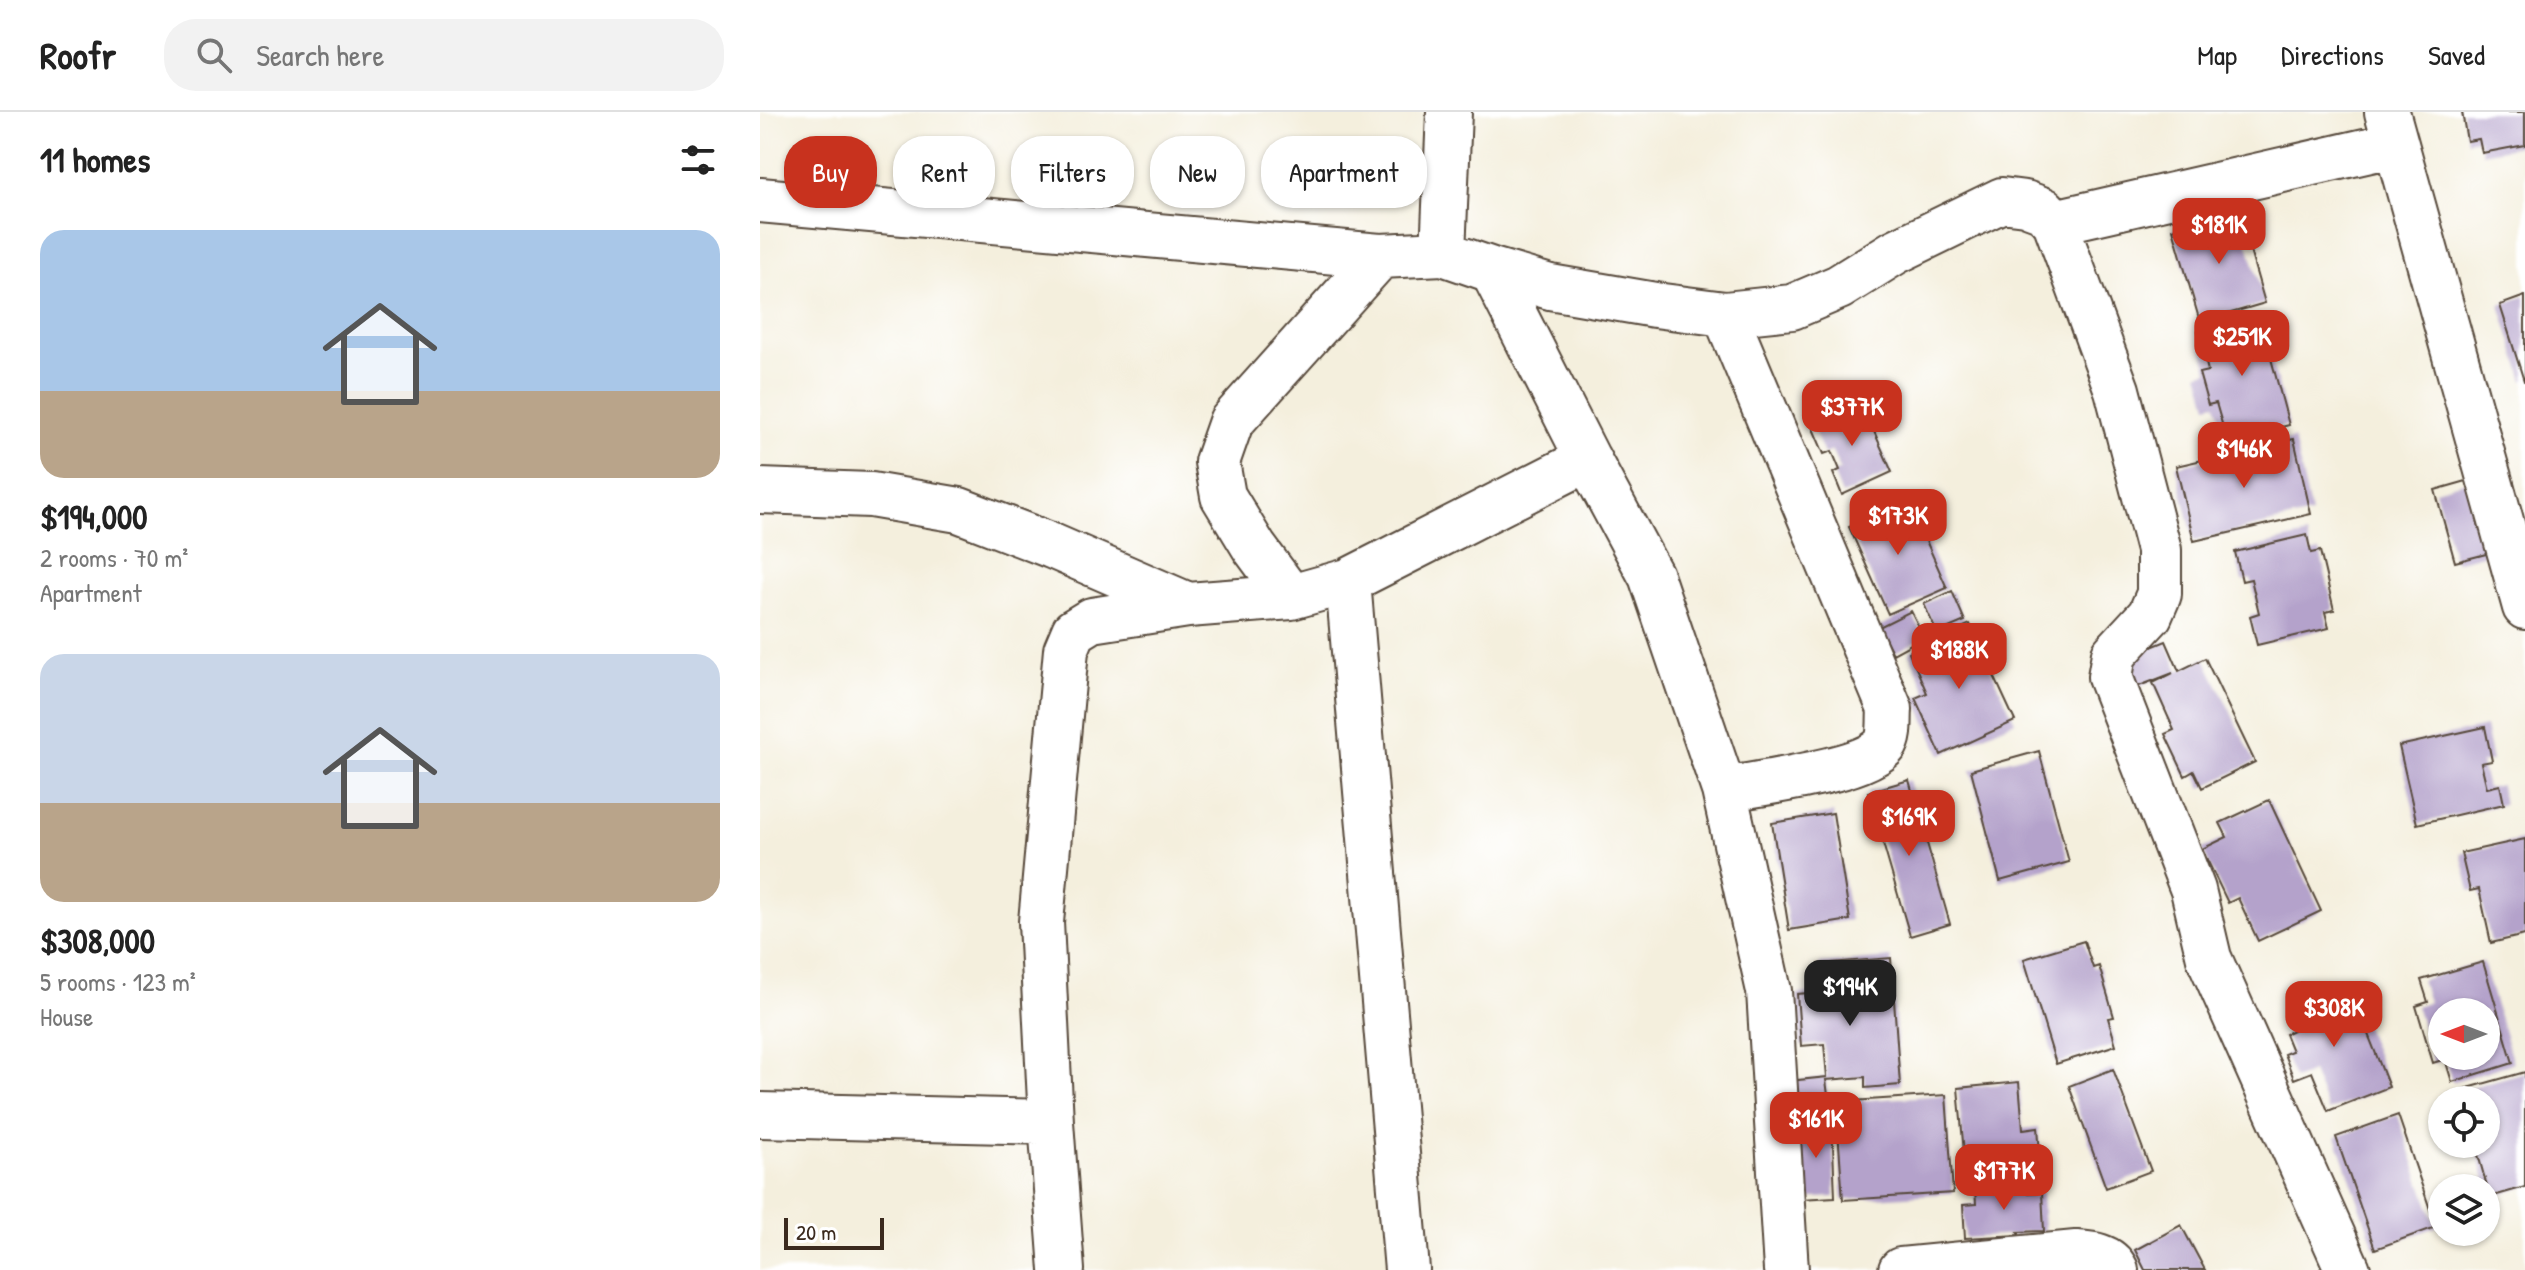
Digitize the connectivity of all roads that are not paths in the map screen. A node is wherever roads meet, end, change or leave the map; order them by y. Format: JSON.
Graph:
{"nodes":[{"id":1,"x":1449,"y":112,"type":"edge"},
{"id":2,"x":2392,"y":128,"type":"edge"},
{"id":3,"x":760,"y":200,"type":"edge"},
{"id":4,"x":2055,"y":222,"type":"junction"},
{"id":5,"x":1443,"y":253,"type":"junction"},
{"id":6,"x":1380,"y":256,"type":"junction"},
{"id":7,"x":1492,"y":270,"type":"junction"},
{"id":8,"x":1725,"y":314,"type":"junction"},
{"id":9,"x":1588,"y":459,"type":"junction"},
{"id":10,"x":760,"y":491,"type":"edge"},
{"id":11,"x":2521,"y":580,"type":"edge"},
{"id":12,"x":1348,"y":581,"type":"junction"},
{"id":13,"x":1291,"y":597,"type":"junction"},
{"id":14,"x":1188,"y":605,"type":"junction"},
{"id":15,"x":1724,"y":790,"type":"junction"},
{"id":16,"x":760,"y":1115,"type":"edge"},
{"id":17,"x":1051,"y":1122,"type":"junction"},
{"id":18,"x":1062,"y":1270,"type":"edge"},
{"id":19,"x":1407,"y":1270,"type":"edge"},
{"id":20,"x":1786,"y":1270,"type":"edge"},
{"id":21,"x":1901,"y":1270,"type":"edge"},
{"id":22,"x":2116,"y":1270,"type":"edge"},
{"id":23,"x":2348,"y":1270,"type":"edge"}],
"edges":[{"from":1,"to":5,"type":"street"},
{"from":2,"to":4,"type":"street"},
{"from":2,"to":11,"type":"street"},
{"from":3,"to":6,"type":"street"},
{"from":4,"to":8,"type":"street"},
{"from":4,"to":23,"type":"street"},
{"from":5,"to":6,"type":"street"},
{"from":5,"to":7,"type":"street"},
{"from":6,"to":13,"type":"street"},
{"from":7,"to":8,"type":"street"},
{"from":7,"to":9,"type":"street"},
{"from":8,"to":15,"type":"street"},
{"from":9,"to":12,"type":"street"},
{"from":9,"to":15,"type":"street"},
{"from":10,"to":14,"type":"street"},
{"from":12,"to":13,"type":"street"},
{"from":12,"to":19,"type":"street"},
{"from":13,"to":14,"type":"street"},
{"from":14,"to":17,"type":"street"},
{"from":15,"to":20,"type":"street"},
{"from":16,"to":17,"type":"street"},
{"from":17,"to":18,"type":"street"},
{"from":21,"to":22,"type":"street"}]}
